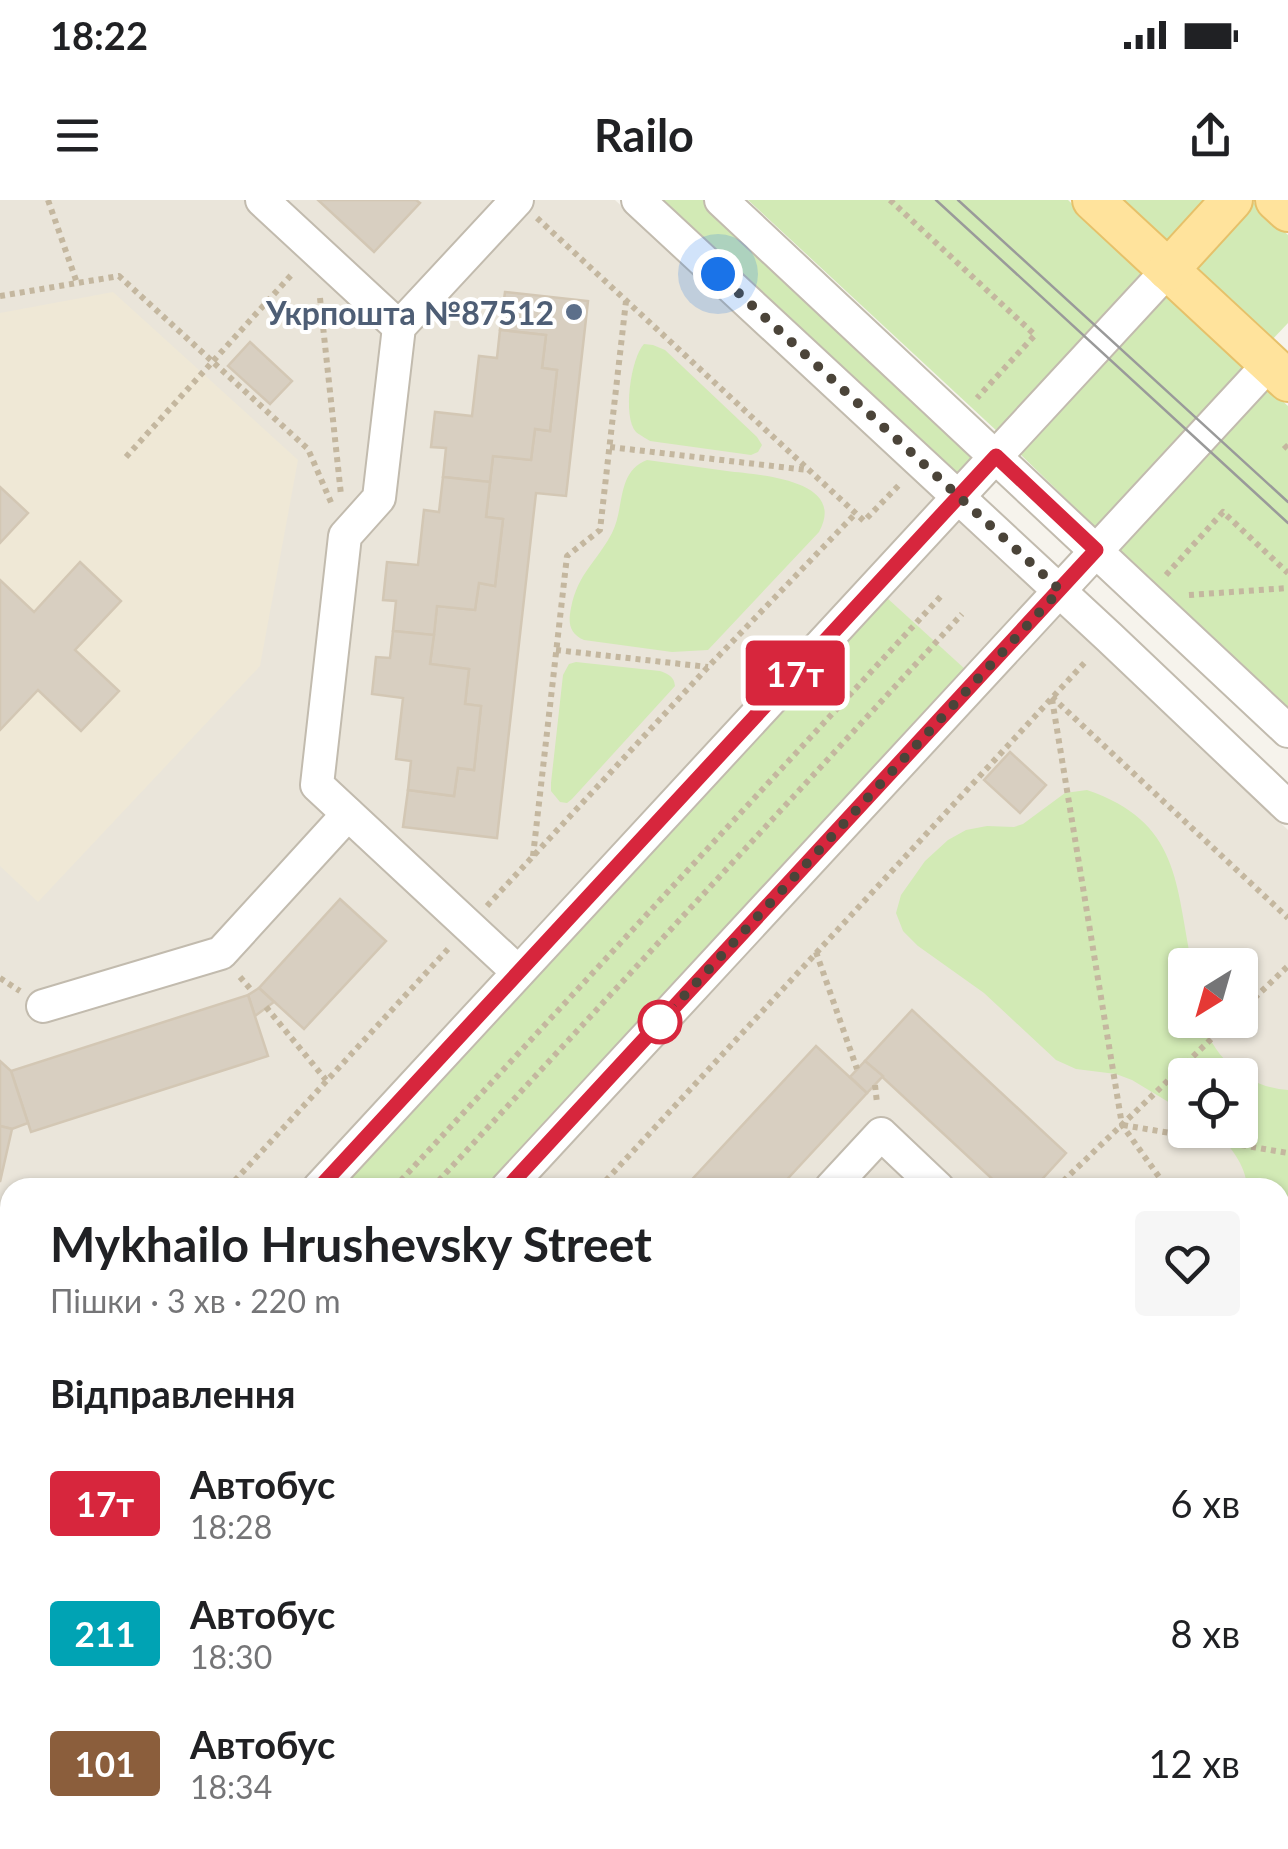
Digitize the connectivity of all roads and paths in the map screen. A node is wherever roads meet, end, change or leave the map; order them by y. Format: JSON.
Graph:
{"nodes":[{"id":1,"x":48,"y":200,"type":"edge"},
{"id":2,"x":262,"y":200,"type":"edge"},
{"id":3,"x":638,"y":200,"type":"edge"},
{"id":4,"x":721,"y":200,"type":"edge"},
{"id":5,"x":890,"y":200,"type":"edge"},
{"id":6,"x":1093,"y":200,"type":"edge"},
{"id":7,"x":1232,"y":200,"type":"edge"},
{"id":8,"x":1276,"y":200,"type":"edge"},
{"id":9,"x":524,"y":206,"type":"edge"},
{"id":10,"x":1288,"y":211,"type":"edge"},
{"id":11,"x":315,"y":249,"type":"junction"},
{"id":12,"x":1168,"y":270,"type":"junction"},
{"id":13,"x":77,"y":283,"type":"junction"},
{"id":14,"x":0,"y":296,"type":"edge"},
{"id":15,"x":626,"y":300,"type":"junction"},
{"id":16,"x":399,"y":326,"type":"junction"},
{"id":17,"x":213,"y":362,"type":"junction"},
{"id":18,"x":1282,"y":363,"type":"edge"},
{"id":19,"x":974,"y":402,"type":"dead end"},
{"id":20,"x":610,"y":447,"type":"junction"},
{"id":21,"x":996,"y":456,"type":"junction"},
{"id":22,"x":126,"y":457,"type":"dead end"},
{"id":23,"x":808,"y":470,"type":"junction"},
{"id":24,"x":902,"y":482,"type":"dead end"},
{"id":25,"x":958,"y":496,"type":"junction"},
{"id":26,"x":856,"y":514,"type":"junction"},
{"id":27,"x":345,"y":536,"type":"junction"},
{"id":28,"x":1096,"y":550,"type":"junction"},
{"id":29,"x":1288,"y":573,"type":"edge"},
{"id":30,"x":1288,"y":588,"type":"edge"},
{"id":31,"x":1154,"y":589,"type":"junction"},
{"id":32,"x":1060,"y":590,"type":"junction"},
{"id":33,"x":942,"y":595,"type":"dead end"},
{"id":34,"x":962,"y":614,"type":"dead end"},
{"id":35,"x":556,"y":650,"type":"junction"},
{"id":36,"x":1093,"y":654,"type":"dead end"},
{"id":37,"x":708,"y":667,"type":"junction"},
{"id":38,"x":1052,"y":697,"type":"junction"},
{"id":39,"x":1288,"y":731,"type":"edge"},
{"id":40,"x":1288,"y":807,"type":"edge"},
{"id":41,"x":348,"y":814,"type":"junction"},
{"id":42,"x":533,"y":857,"type":"junction"},
{"id":43,"x":1288,"y":918,"type":"edge"},
{"id":44,"x":469,"y":926,"type":"junction"},
{"id":45,"x":816,"y":952,"type":"junction"},
{"id":46,"x":1288,"y":966,"type":"edge"},
{"id":47,"x":518,"y":972,"type":"junction"},
{"id":48,"x":1258,"y":995,"type":"edge"},
{"id":49,"x":44,"y":1006,"type":"dead end"},
{"id":50,"x":266,"y":1007,"type":"dead end"},
{"id":51,"x":1212,"y":1038,"type":"edge"},
{"id":52,"x":857,"y":1069,"type":"dead end"},
{"id":53,"x":326,"y":1080,"type":"junction"},
{"id":54,"x":1122,"y":1124,"type":"junction"},
{"id":55,"x":1288,"y":1153,"type":"edge"},
{"id":56,"x":237,"y":1178,"type":"edge"},
{"id":57,"x":328,"y":1178,"type":"edge"},
{"id":58,"x":403,"y":1178,"type":"edge"},
{"id":59,"x":441,"y":1178,"type":"edge"},
{"id":60,"x":516,"y":1178,"type":"edge"},
{"id":61,"x":608,"y":1178,"type":"edge"},
{"id":62,"x":840,"y":1178,"type":"edge"},
{"id":63,"x":927,"y":1178,"type":"edge"},
{"id":64,"x":1066,"y":1178,"type":"edge"},
{"id":65,"x":1160,"y":1178,"type":"edge"}],
"edges":[{"from":1,"to":13,"type":"path"},
{"from":2,"to":11,"type":"street"},
{"from":3,"to":25,"type":"street"},
{"from":4,"to":21,"type":"street"},
{"from":5,"to":19,"type":"path"},
{"from":6,"to":12,"type":"main road"},
{"from":7,"to":12,"type":"main road"},
{"from":8,"to":10,"type":"main road"},
{"from":9,"to":15,"type":"path"},
{"from":9,"to":16,"type":"street"},
{"from":11,"to":16,"type":"street"},
{"from":11,"to":17,"type":"path"},
{"from":11,"to":27,"type":"path"},
{"from":12,"to":18,"type":"main road"},
{"from":12,"to":21,"type":"street"},
{"from":13,"to":14,"type":"path"},
{"from":13,"to":17,"type":"path"},
{"from":15,"to":20,"type":"path"},
{"from":15,"to":23,"type":"path"},
{"from":16,"to":27,"type":"street"},
{"from":17,"to":22,"type":"path"},
{"from":17,"to":27,"type":"path"},
{"from":18,"to":28,"type":"street"},
{"from":20,"to":23,"type":"path"},
{"from":20,"to":35,"type":"path"},
{"from":21,"to":25,"type":"street"},
{"from":21,"to":28,"type":"street"},
{"from":23,"to":26,"type":"path"},
{"from":24,"to":26,"type":"path"},
{"from":25,"to":32,"type":"street"},
{"from":25,"to":47,"type":"street"},
{"from":26,"to":37,"type":"path"},
{"from":27,"to":41,"type":"street"},
{"from":28,"to":31,"type":"street"},
{"from":28,"to":32,"type":"street"},
{"from":29,"to":31,"type":"path"},
{"from":30,"to":31,"type":"path"},
{"from":31,"to":39,"type":"street"},
{"from":32,"to":40,"type":"street"},
{"from":32,"to":60,"type":"street"},
{"from":33,"to":58,"type":"path"},
{"from":34,"to":59,"type":"path"},
{"from":35,"to":37,"type":"path"},
{"from":35,"to":42,"type":"path"},
{"from":36,"to":38,"type":"path"},
{"from":37,"to":42,"type":"path"},
{"from":38,"to":43,"type":"path"},
{"from":38,"to":45,"type":"path"},
{"from":38,"to":54,"type":"path"},
{"from":41,"to":44,"type":"street"},
{"from":41,"to":49,"type":"street"},
{"from":42,"to":44,"type":"path"},
{"from":44,"to":47,"type":"street"},
{"from":44,"to":53,"type":"path"},
{"from":45,"to":52,"type":"path"},
{"from":45,"to":61,"type":"path"},
{"from":46,"to":48,"type":"path"},
{"from":47,"to":57,"type":"street"},
{"from":50,"to":53,"type":"path"},
{"from":51,"to":54,"type":"path"},
{"from":53,"to":56,"type":"path"},
{"from":54,"to":55,"type":"path"},
{"from":54,"to":64,"type":"path"},
{"from":54,"to":65,"type":"path"},
{"from":62,"to":63,"type":"street"}]}
